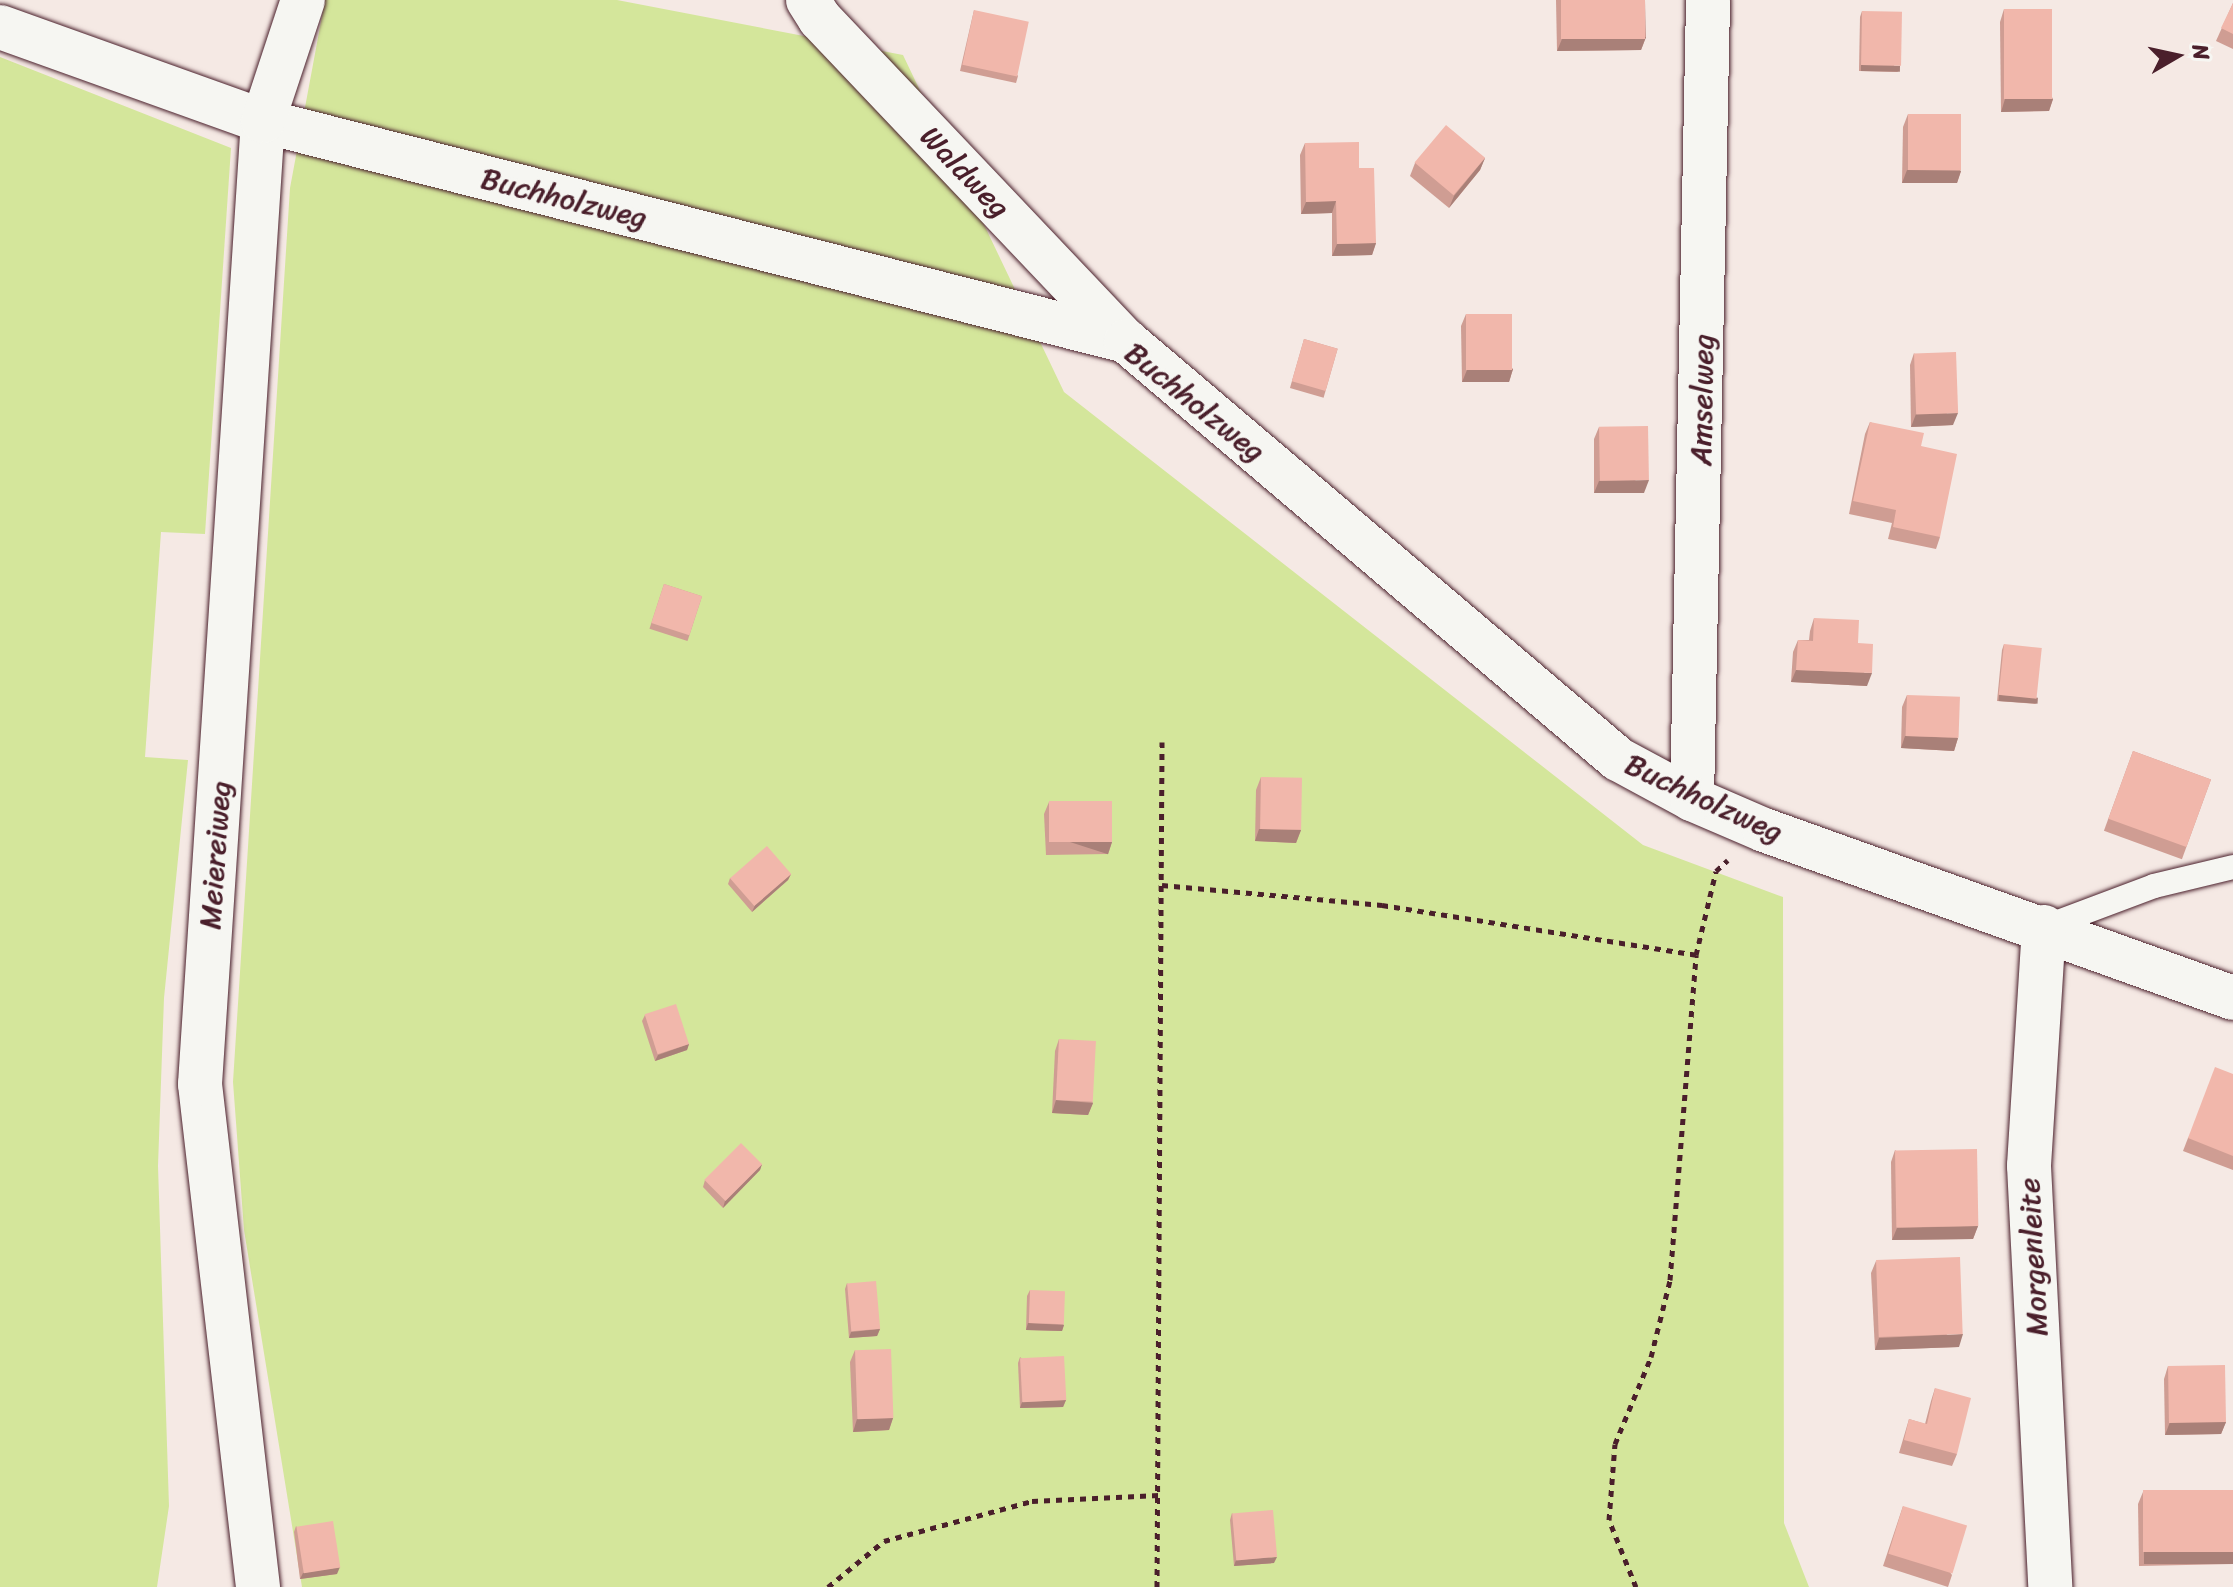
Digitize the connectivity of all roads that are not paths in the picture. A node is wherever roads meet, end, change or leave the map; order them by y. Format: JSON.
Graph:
{"nodes":[{"id":1,"x":303,"y":0,"type":"edge"},
{"id":2,"x":808,"y":0,"type":"edge"},
{"id":3,"x":1708,"y":0,"type":"edge"},
{"id":4,"x":0,"y":27,"type":"edge"},
{"id":5,"x":263,"y":121,"type":"junction"},
{"id":6,"x":1126,"y":341,"type":"junction"},
{"id":7,"x":1692,"y":799,"type":"junction"},
{"id":8,"x":2233,"y":867,"type":"edge"},
{"id":9,"x":2044,"y":927,"type":"junction"},
{"id":10,"x":2233,"y":998,"type":"edge"},
{"id":11,"x":258,"y":1587,"type":"edge"},
{"id":12,"x":2050,"y":1587,"type":"edge"}],
"edges":[{"from":1,"to":5,"type":"street","name":"Meiereiweg"},
{"from":2,"to":6,"type":"street","name":"Waldweg"},
{"from":3,"to":7,"type":"street","name":"Amselweg"},
{"from":4,"to":5,"type":"street","name":"Buchholzweg"},
{"from":5,"to":6,"type":"street","name":"Buchholzweg"},
{"from":5,"to":11,"type":"street","name":"Meiereiweg"},
{"from":6,"to":7,"type":"street","name":"Buchholzweg"},
{"from":7,"to":9,"type":"street","name":"Buchholzweg"},
{"from":8,"to":9,"type":"lane"},
{"from":9,"to":10,"type":"street","name":"Buchholzweg"},
{"from":9,"to":12,"type":"street","name":"Morgenleite"}]}
